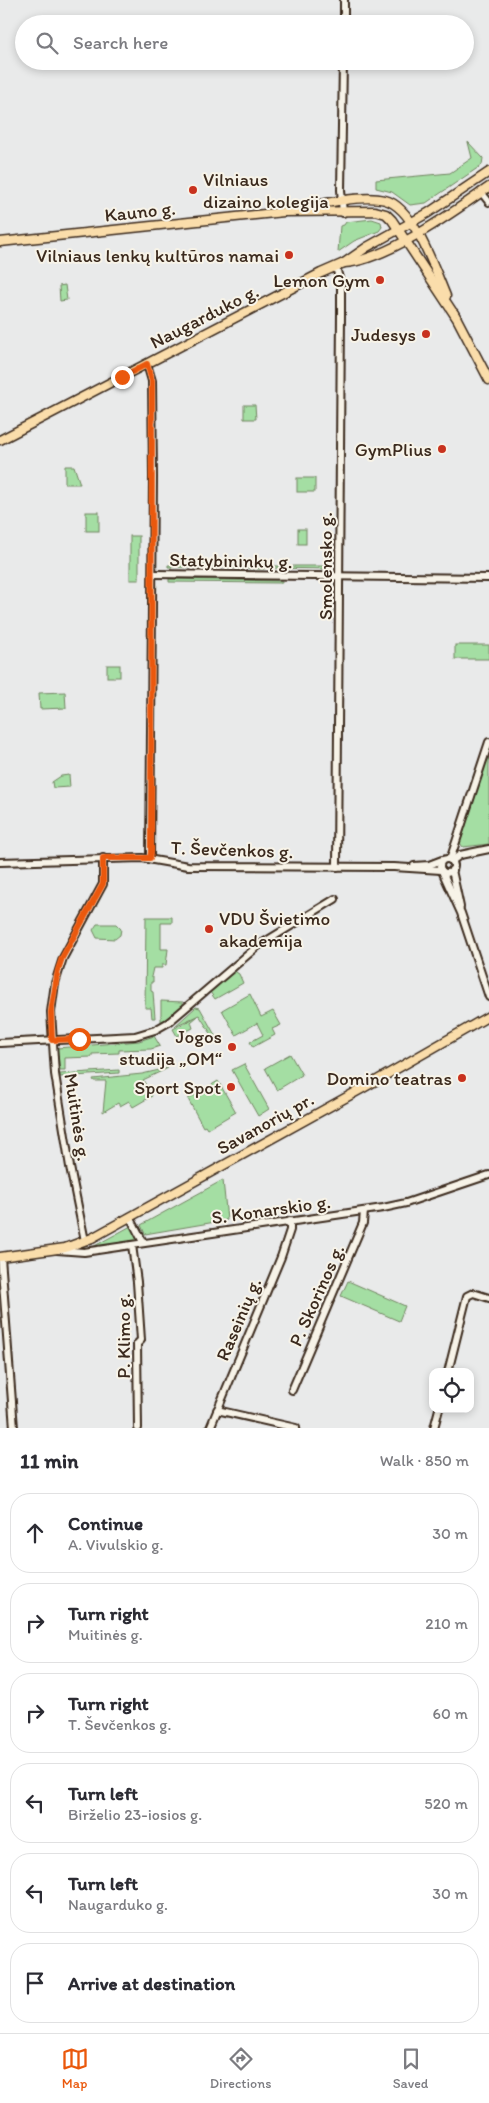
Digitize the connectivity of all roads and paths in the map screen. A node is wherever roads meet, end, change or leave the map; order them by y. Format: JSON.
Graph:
{"nodes":[{"id":1,"x":344,"y":0,"type":"edge"},
{"id":2,"x":344,"y":15,"type":"edge"},
{"id":3,"x":343,"y":70,"type":"edge"},
{"id":4,"x":489,"y":172,"type":"edge"},
{"id":5,"x":489,"y":186,"type":"edge"},
{"id":6,"x":482,"y":192,"type":"junction"},
{"id":7,"x":342,"y":201,"type":"junction"},
{"id":8,"x":489,"y":202,"type":"edge"},
{"id":9,"x":284,"y":212,"type":"junction"},
{"id":10,"x":343,"y":213,"type":"junction"},
{"id":11,"x":411,"y":223,"type":"junction"},
{"id":12,"x":399,"y":230,"type":"junction"},
{"id":13,"x":418,"y":234,"type":"junction"},
{"id":14,"x":405,"y":240,"type":"junction"},
{"id":15,"x":0,"y":242,"type":"edge"},
{"id":16,"x":340,"y":265,"type":"junction"},
{"id":17,"x":456,"y":317,"type":"junction"},
{"id":18,"x":147,"y":364,"type":"junction"},
{"id":19,"x":489,"y":380,"type":"edge"},
{"id":20,"x":0,"y":440,"type":"edge"},
{"id":21,"x":153,"y":574,"type":"junction"},
{"id":22,"x":340,"y":576,"type":"junction"},
{"id":23,"x":489,"y":578,"type":"edge"},
{"id":24,"x":489,"y":742,"type":"edge"},
{"id":25,"x":458,"y":834,"type":"junction"},
{"id":26,"x":489,"y":849,"type":"edge"},
{"id":27,"x":470,"y":853,"type":"junction"},
{"id":28,"x":103,"y":858,"type":"junction"},
{"id":29,"x":150,"y":858,"type":"junction"},
{"id":30,"x":447,"y":860,"type":"junction"},
{"id":31,"x":0,"y":862,"type":"edge"},
{"id":32,"x":337,"y":867,"type":"junction"},
{"id":33,"x":404,"y":867,"type":"junction"},
{"id":34,"x":453,"y":870,"type":"junction"},
{"id":35,"x":442,"y":871,"type":"junction"},
{"id":36,"x":335,"y":899,"type":"dead end"},
{"id":37,"x":461,"y":913,"type":"junction"},
{"id":38,"x":489,"y":997,"type":"edge"},
{"id":39,"x":489,"y":1016,"type":"edge"},
{"id":40,"x":52,"y":1040,"type":"junction"},
{"id":41,"x":0,"y":1043,"type":"edge"},
{"id":42,"x":489,"y":1175,"type":"edge"},
{"id":43,"x":364,"y":1211,"type":"junction"},
{"id":44,"x":130,"y":1217,"type":"junction"},
{"id":45,"x":290,"y":1221,"type":"junction"},
{"id":46,"x":85,"y":1241,"type":"junction"},
{"id":47,"x":143,"y":1242,"type":"junction"},
{"id":48,"x":132,"y":1245,"type":"junction"},
{"id":49,"x":54,"y":1250,"type":"junction"},
{"id":50,"x":1,"y":1257,"type":"edge"},
{"id":51,"x":489,"y":1298,"type":"edge"},
{"id":52,"x":449,"y":1368,"type":"edge"},
{"id":53,"x":292,"y":1390,"type":"dead end"},
{"id":54,"x":217,"y":1410,"type":"junction"},
{"id":55,"x":437,"y":1413,"type":"edge"},
{"id":56,"x":14,"y":1428,"type":"edge"},
{"id":57,"x":138,"y":1428,"type":"edge"},
{"id":58,"x":210,"y":1428,"type":"edge"},
{"id":59,"x":296,"y":1428,"type":"edge"},
{"id":60,"x":434,"y":1428,"type":"edge"}],
"edges":[{"from":1,"to":2,"type":"street"},
{"from":3,"to":7,"type":"street"},
{"from":4,"to":11,"type":"main road","name":"Naugarduko g."},
{"from":5,"to":6,"type":"main road","name":"Naugarduko g."},
{"from":6,"to":8,"type":"street"},
{"from":6,"to":13,"type":"main road","name":"Naugarduko g."},
{"from":7,"to":9,"type":"main road","name":"Kauno g."},
{"from":7,"to":10,"type":"street"},
{"from":7,"to":11,"type":"main road","name":"Kauno g."},
{"from":9,"to":10,"type":"main road","name":"Kauno g."},
{"from":9,"to":15,"type":"main road","name":"Kauno g."},
{"from":10,"to":12,"type":"main road","name":"Kauno g."},
{"from":11,"to":12,"type":"main road","name":"Naugarduko g."},
{"from":11,"to":13,"type":"main road","name":"Kauno g."},
{"from":12,"to":14,"type":"main road","name":"Kauno g."},
{"from":12,"to":16,"type":"main road","name":"Naugarduko g."},
{"from":13,"to":14,"type":"main road","name":"Naugarduko g."},
{"from":13,"to":17,"type":"main road","name":"Kauno g."},
{"from":14,"to":16,"type":"main road","name":"Naugarduko g."},
{"from":14,"to":17,"type":"main road","name":"Kauno g."},
{"from":16,"to":18,"type":"main road","name":"Naugarduko g."},
{"from":16,"to":22,"type":"street","name":"Smolensko g."},
{"from":17,"to":19,"type":"main road"},
{"from":18,"to":20,"type":"main road","name":"Naugarduko g."},
{"from":18,"to":21,"type":"street"},
{"from":21,"to":22,"type":"street","name":"Statybininkų g."},
{"from":21,"to":29,"type":"street"},
{"from":22,"to":23,"type":"street","name":"Statybininkų g."},
{"from":22,"to":32,"type":"street","name":"Smolensko g."},
{"from":24,"to":25,"type":"street"},
{"from":25,"to":27,"type":"street"},
{"from":25,"to":30,"type":"street"},
{"from":26,"to":27,"type":"street","name":"T. Ševčenkos g."},
{"from":27,"to":30,"type":"street","name":"T. Ševčenkos g."},
{"from":27,"to":34,"type":"street"},
{"from":28,"to":29,"type":"street","name":"T. Ševčenkos g."},
{"from":28,"to":31,"type":"street","name":"T. Ševčenkos g."},
{"from":28,"to":40,"type":"street","name":"Muitinės g."},
{"from":29,"to":32,"type":"street","name":"T. Ševčenkos g."},
{"from":30,"to":33,"type":"street","name":"T. Ševčenkos g."},
{"from":30,"to":34,"type":"street"},
{"from":30,"to":35,"type":"street"},
{"from":32,"to":33,"type":"street","name":"T. Ševčenkos g."},
{"from":33,"to":35,"type":"street","name":"T. Ševčenkos g."},
{"from":34,"to":35,"type":"street","name":"T. Ševčenkos g."},
{"from":34,"to":37,"type":"street"},
{"from":35,"to":37,"type":"street"},
{"from":36,"to":40,"type":"street"},
{"from":37,"to":38,"type":"street"},
{"from":39,"to":44,"type":"main road","name":"Savanorių pr."},
{"from":40,"to":41,"type":"street"},
{"from":40,"to":46,"type":"street","name":"Muitinės g."},
{"from":42,"to":43,"type":"street","name":"S. Konarskio g."},
{"from":43,"to":45,"type":"street","name":"S. Konarskio g."},
{"from":43,"to":53,"type":"street","name":"P. Skorinos g."},
{"from":44,"to":46,"type":"main road","name":"Savanorių pr."},
{"from":44,"to":47,"type":"street"},
{"from":45,"to":47,"type":"street","name":"S. Konarskio g."},
{"from":45,"to":54,"type":"street","name":"Raseinių g."},
{"from":46,"to":49,"type":"main road","name":"Savanorių pr."},
{"from":47,"to":48,"type":"street","name":"S. Konarskio g."},
{"from":48,"to":49,"type":"street","name":"S. Konarskio g."},
{"from":48,"to":57,"type":"street","name":"P. Klimo g."},
{"from":49,"to":50,"type":"main road","name":"Savanorių pr."},
{"from":50,"to":56,"type":"street"},
{"from":51,"to":52,"type":"street"},
{"from":54,"to":58,"type":"street","name":"Raseinių g."},
{"from":54,"to":59,"type":"street"},
{"from":55,"to":60,"type":"street"}]}
